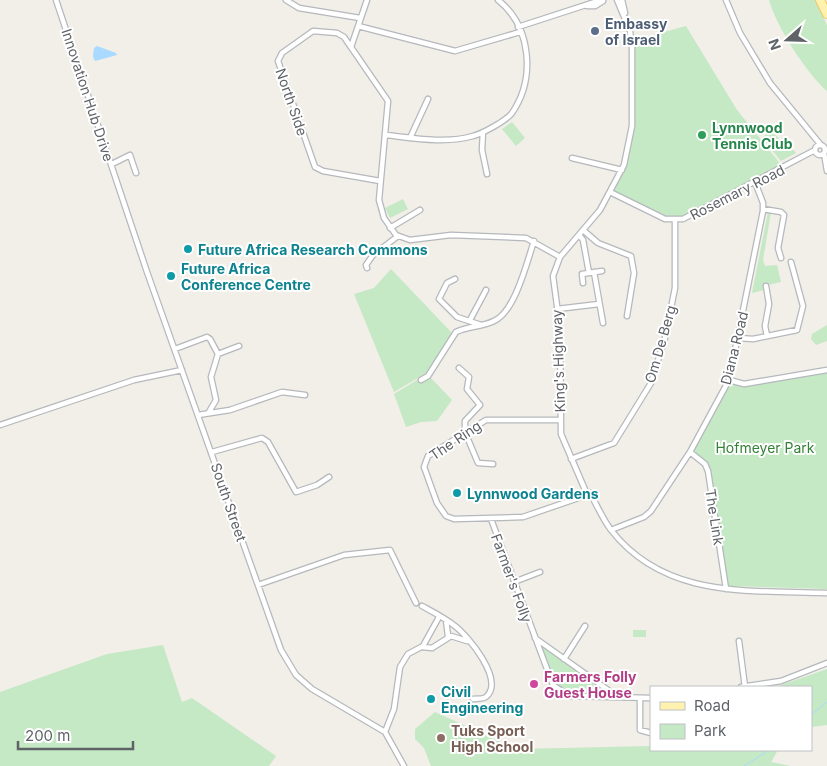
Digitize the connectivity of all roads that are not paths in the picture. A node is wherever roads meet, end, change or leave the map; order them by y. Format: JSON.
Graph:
{"nodes":[{"id":1,"x":56,"y":0,"type":"edge"},
{"id":2,"x":286,"y":0,"type":"edge"},
{"id":3,"x":367,"y":0,"type":"edge"},
{"id":4,"x":498,"y":0,"type":"edge"},
{"id":5,"x":590,"y":0,"type":"edge"},
{"id":6,"x":603,"y":0,"type":"edge"},
{"id":7,"x":617,"y":0,"type":"edge"},
{"id":8,"x":622,"y":0,"type":"edge"},
{"id":9,"x":726,"y":0,"type":"edge"},
{"id":10,"x":820,"y":0,"type":"edge"},
{"id":11,"x":582,"y":5,"type":"junction"},
{"id":12,"x":827,"y":14,"type":"edge"},
{"id":13,"x":360,"y":18,"type":"junction"},
{"id":14,"x":628,"y":24,"type":"junction"},
{"id":15,"x":358,"y":26,"type":"junction"},
{"id":16,"x":519,"y":29,"type":"junction"},
{"id":17,"x":351,"y":47,"type":"junction"},
{"id":18,"x":428,"y":99,"type":"dead end"},
{"id":19,"x":483,"y":132,"type":"junction"},
{"id":20,"x":386,"y":135,"type":"junction"},
{"id":21,"x":410,"y":138,"type":"junction"},
{"id":22,"x":821,"y":149,"type":"edge"},
{"id":23,"x":139,"y":158,"type":"dead end"},
{"id":24,"x":572,"y":158,"type":"dead end"},
{"id":25,"x":133,"y":160,"type":"junction"},
{"id":26,"x":112,"y":164,"type":"junction"},
{"id":27,"x":827,"y":169,"type":"edge"},
{"id":28,"x":622,"y":170,"type":"junction"},
{"id":29,"x":136,"y":174,"type":"dead end"},
{"id":30,"x":487,"y":174,"type":"dead end"},
{"id":31,"x":380,"y":181,"type":"junction"},
{"id":32,"x":755,"y":182,"type":"junction"},
{"id":33,"x":120,"y":190,"type":"joint"},
{"id":34,"x":610,"y":192,"type":"junction"},
{"id":35,"x":763,"y":209,"type":"junction"},
{"id":36,"x":420,"y":210,"type":"dead end"},
{"id":37,"x":675,"y":220,"type":"junction"},
{"id":38,"x":390,"y":228,"type":"junction"},
{"id":39,"x":583,"y":230,"type":"junction"},
{"id":40,"x":579,"y":235,"type":"junction"},
{"id":41,"x":398,"y":236,"type":"junction"},
{"id":42,"x":534,"y":241,"type":"junction"},
{"id":43,"x":560,"y":256,"type":"junction"},
{"id":44,"x":781,"y":258,"type":"dead end"},
{"id":45,"x":792,"y":262,"type":"dead end"},
{"id":46,"x":367,"y":268,"type":"dead end"},
{"id":47,"x":602,"y":270,"type":"dead end"},
{"id":48,"x":592,"y":272,"type":"junction"},
{"id":49,"x":455,"y":279,"type":"dead end"},
{"id":50,"x":583,"y":284,"type":"dead end"},
{"id":51,"x":766,"y":286,"type":"dead end"},
{"id":52,"x":486,"y":290,"type":"dead end"},
{"id":53,"x":600,"y":304,"type":"junction"},
{"id":54,"x":557,"y":309,"type":"junction"},
{"id":55,"x":627,"y":316,"type":"dead end"},
{"id":56,"x":470,"y":320,"type":"junction"},
{"id":57,"x":603,"y":323,"type":"dead end"},
{"id":58,"x":481,"y":325,"type":"junction"},
{"id":59,"x":767,"y":336,"type":"junction"},
{"id":60,"x":738,"y":338,"type":"junction"},
{"id":61,"x":239,"y":346,"type":"dead end"},
{"id":62,"x":175,"y":349,"type":"junction"},
{"id":63,"x":218,"y":354,"type":"junction"},
{"id":64,"x":459,"y":368,"type":"dead end"},
{"id":65,"x":182,"y":370,"type":"junction"},
{"id":66,"x":827,"y":370,"type":"edge"},
{"id":67,"x":421,"y":380,"type":"dead end"},
{"id":68,"x":729,"y":380,"type":"junction"},
{"id":69,"x":305,"y":395,"type":"dead end"},
{"id":70,"x":209,"y":412,"type":"junction"},
{"id":71,"x":198,"y":415,"type":"junction"},
{"id":72,"x":560,"y":420,"type":"junction"},
{"id":73,"x":0,"y":425,"type":"edge"},
{"id":74,"x":465,"y":432,"type":"junction"},
{"id":75,"x":212,"y":452,"type":"junction"},
{"id":76,"x":690,"y":452,"type":"junction"},
{"id":77,"x":571,"y":459,"type":"junction"},
{"id":78,"x":493,"y":464,"type":"dead end"},
{"id":79,"x":329,"y":477,"type":"dead end"},
{"id":80,"x":588,"y":494,"type":"junction"},
{"id":81,"x":568,"y":501,"type":"junction"},
{"id":82,"x":491,"y":519,"type":"junction"},
{"id":83,"x":611,"y":530,"type":"junction"},
{"id":84,"x":540,"y":572,"type":"dead end"},
{"id":85,"x":514,"y":582,"type":"junction"},
{"id":86,"x":258,"y":585,"type":"junction"},
{"id":87,"x":726,"y":589,"type":"junction"},
{"id":88,"x":827,"y":593,"type":"edge"},
{"id":89,"x":416,"y":603,"type":"dead end"},
{"id":90,"x":422,"y":606,"type":"dead end"},
{"id":91,"x":439,"y":616,"type":"junction"},
{"id":92,"x":446,"y":620,"type":"junction"},
{"id":93,"x":586,"y":626,"type":"dead end"},
{"id":94,"x":448,"y":636,"type":"junction"},
{"id":95,"x":534,"y":637,"type":"junction"},
{"id":96,"x":739,"y":641,"type":"dead end"},
{"id":97,"x":472,"y":645,"type":"junction"},
{"id":98,"x":422,"y":647,"type":"junction"},
{"id":99,"x":564,"y":659,"type":"junction"},
{"id":100,"x":827,"y":664,"type":"edge"},
{"id":101,"x":745,"y":686,"type":"edge"},
{"id":102,"x":752,"y":686,"type":"edge"},
{"id":103,"x":618,"y":697,"type":"junction"},
{"id":104,"x":640,"y":698,"type":"junction"},
{"id":105,"x":650,"y":698,"type":"edge"},
{"id":106,"x":472,"y":699,"type":"dead end"},
{"id":107,"x":384,"y":732,"type":"junction"},
{"id":108,"x":650,"y":733,"type":"edge"},
{"id":109,"x":404,"y":766,"type":"edge"}],
"edges":[{"from":1,"to":26,"type":"street","name":"Innovation Hub Drive"},
{"from":2,"to":13,"type":"street"},
{"from":3,"to":13,"type":"street"},
{"from":4,"to":16,"type":"street"},
{"from":5,"to":11,"type":"street"},
{"from":6,"to":11,"type":"street"},
{"from":7,"to":14,"type":"street","name":"King's Highway"},
{"from":8,"to":14,"type":"street","name":"King's Highway"},
{"from":9,"to":22,"type":"street"},
{"from":10,"to":12,"type":"main road"},
{"from":11,"to":16,"type":"street"},
{"from":13,"to":15,"type":"street"},
{"from":14,"to":28,"type":"street","name":"King's Highway"},
{"from":15,"to":16,"type":"street"},
{"from":15,"to":17,"type":"street"},
{"from":16,"to":19,"type":"street"},
{"from":17,"to":20,"type":"street"},
{"from":17,"to":31,"type":"street","name":"North Side"},
{"from":18,"to":21,"type":"street"},
{"from":19,"to":21,"type":"street"},
{"from":19,"to":30,"type":"street"},
{"from":20,"to":21,"type":"street"},
{"from":20,"to":31,"type":"street"},
{"from":22,"to":27,"type":"street"},
{"from":22,"to":32,"type":"street","name":"Rosemary Road"},
{"from":23,"to":25,"type":"street"},
{"from":24,"to":28,"type":"street"},
{"from":25,"to":26,"type":"street"},
{"from":25,"to":29,"type":"street"},
{"from":26,"to":33,"type":"street","name":"Innovation Hub Drive"},
{"from":28,"to":34,"type":"street","name":"King's Highway"},
{"from":31,"to":38,"type":"street"},
{"from":32,"to":35,"type":"street","name":"Diana Road"},
{"from":32,"to":37,"type":"street","name":"Rosemary Road"},
{"from":33,"to":62,"type":"street","name":"South Street"},
{"from":34,"to":37,"type":"street","name":"Rosemary Road"},
{"from":34,"to":39,"type":"street","name":"King's Highway"},
{"from":35,"to":44,"type":"street"},
{"from":35,"to":60,"type":"street","name":"Diana Road"},
{"from":36,"to":38,"type":"street"},
{"from":37,"to":77,"type":"street","name":"Om De Berg"},
{"from":38,"to":41,"type":"street"},
{"from":39,"to":40,"type":"street","name":"King's Highway"},
{"from":39,"to":55,"type":"street"},
{"from":40,"to":43,"type":"street","name":"King's Highway"},
{"from":40,"to":48,"type":"street"},
{"from":41,"to":42,"type":"street"},
{"from":41,"to":46,"type":"street"},
{"from":42,"to":43,"type":"street"},
{"from":42,"to":58,"type":"street"},
{"from":43,"to":54,"type":"street","name":"King's Highway"},
{"from":45,"to":59,"type":"street"},
{"from":47,"to":48,"type":"street"},
{"from":48,"to":50,"type":"street"},
{"from":48,"to":53,"type":"street"},
{"from":49,"to":56,"type":"street"},
{"from":51,"to":59,"type":"street"},
{"from":52,"to":56,"type":"street"},
{"from":53,"to":54,"type":"street"},
{"from":53,"to":57,"type":"street"},
{"from":54,"to":72,"type":"street","name":"King's Highway"},
{"from":56,"to":58,"type":"street"},
{"from":58,"to":67,"type":"street"},
{"from":59,"to":60,"type":"street"},
{"from":60,"to":68,"type":"street","name":"Diana Road"},
{"from":61,"to":63,"type":"street"},
{"from":62,"to":63,"type":"street"},
{"from":62,"to":65,"type":"street","name":"South Street"},
{"from":63,"to":70,"type":"street"},
{"from":64,"to":74,"type":"street"},
{"from":65,"to":71,"type":"street","name":"South Street"},
{"from":65,"to":73,"type":"street"},
{"from":66,"to":68,"type":"street"},
{"from":68,"to":76,"type":"street","name":"Diana Road"},
{"from":69,"to":70,"type":"street"},
{"from":70,"to":71,"type":"street"},
{"from":71,"to":75,"type":"street","name":"South Street"},
{"from":72,"to":74,"type":"street","name":"The Ring"},
{"from":72,"to":77,"type":"street","name":"King's Highway"},
{"from":74,"to":78,"type":"street"},
{"from":74,"to":82,"type":"street","name":"The Ring"},
{"from":75,"to":79,"type":"street"},
{"from":75,"to":86,"type":"street","name":"South Street"},
{"from":76,"to":83,"type":"street","name":"Diana Road"},
{"from":76,"to":87,"type":"street","name":"The Link"},
{"from":77,"to":80,"type":"street","name":"King's Highway"},
{"from":80,"to":81,"type":"street"},
{"from":80,"to":81,"type":"street","name":"The Ring"},
{"from":80,"to":83,"type":"street","name":"King's Highway"},
{"from":81,"to":82,"type":"street","name":"The Ring"},
{"from":82,"to":85,"type":"street","name":"Farmer's Folly"},
{"from":83,"to":87,"type":"street","name":"King's Highway"},
{"from":84,"to":85,"type":"street"},
{"from":85,"to":95,"type":"street","name":"Farmer's Folly"},
{"from":86,"to":89,"type":"street"},
{"from":86,"to":107,"type":"street","name":"South Street"},
{"from":87,"to":88,"type":"street","name":"King's Highway"},
{"from":90,"to":91,"type":"street"},
{"from":91,"to":92,"type":"street"},
{"from":91,"to":98,"type":"street"},
{"from":92,"to":94,"type":"street"},
{"from":92,"to":97,"type":"street"},
{"from":93,"to":99,"type":"street"},
{"from":94,"to":97,"type":"street"},
{"from":94,"to":98,"type":"street"},
{"from":95,"to":99,"type":"street","name":"Farmer's Folly"},
{"from":95,"to":103,"type":"street","name":"Farmer's Folly"},
{"from":96,"to":101,"type":"street"},
{"from":97,"to":106,"type":"street"},
{"from":98,"to":107,"type":"street"},
{"from":99,"to":103,"type":"street","name":"Farmer's Folly"},
{"from":100,"to":102,"type":"street"},
{"from":103,"to":104,"type":"street","name":"Farmer's Folly"},
{"from":104,"to":105,"type":"street","name":"Farmer's Folly"},
{"from":104,"to":108,"type":"street"},
{"from":107,"to":109,"type":"street","name":"South Street"}]}
